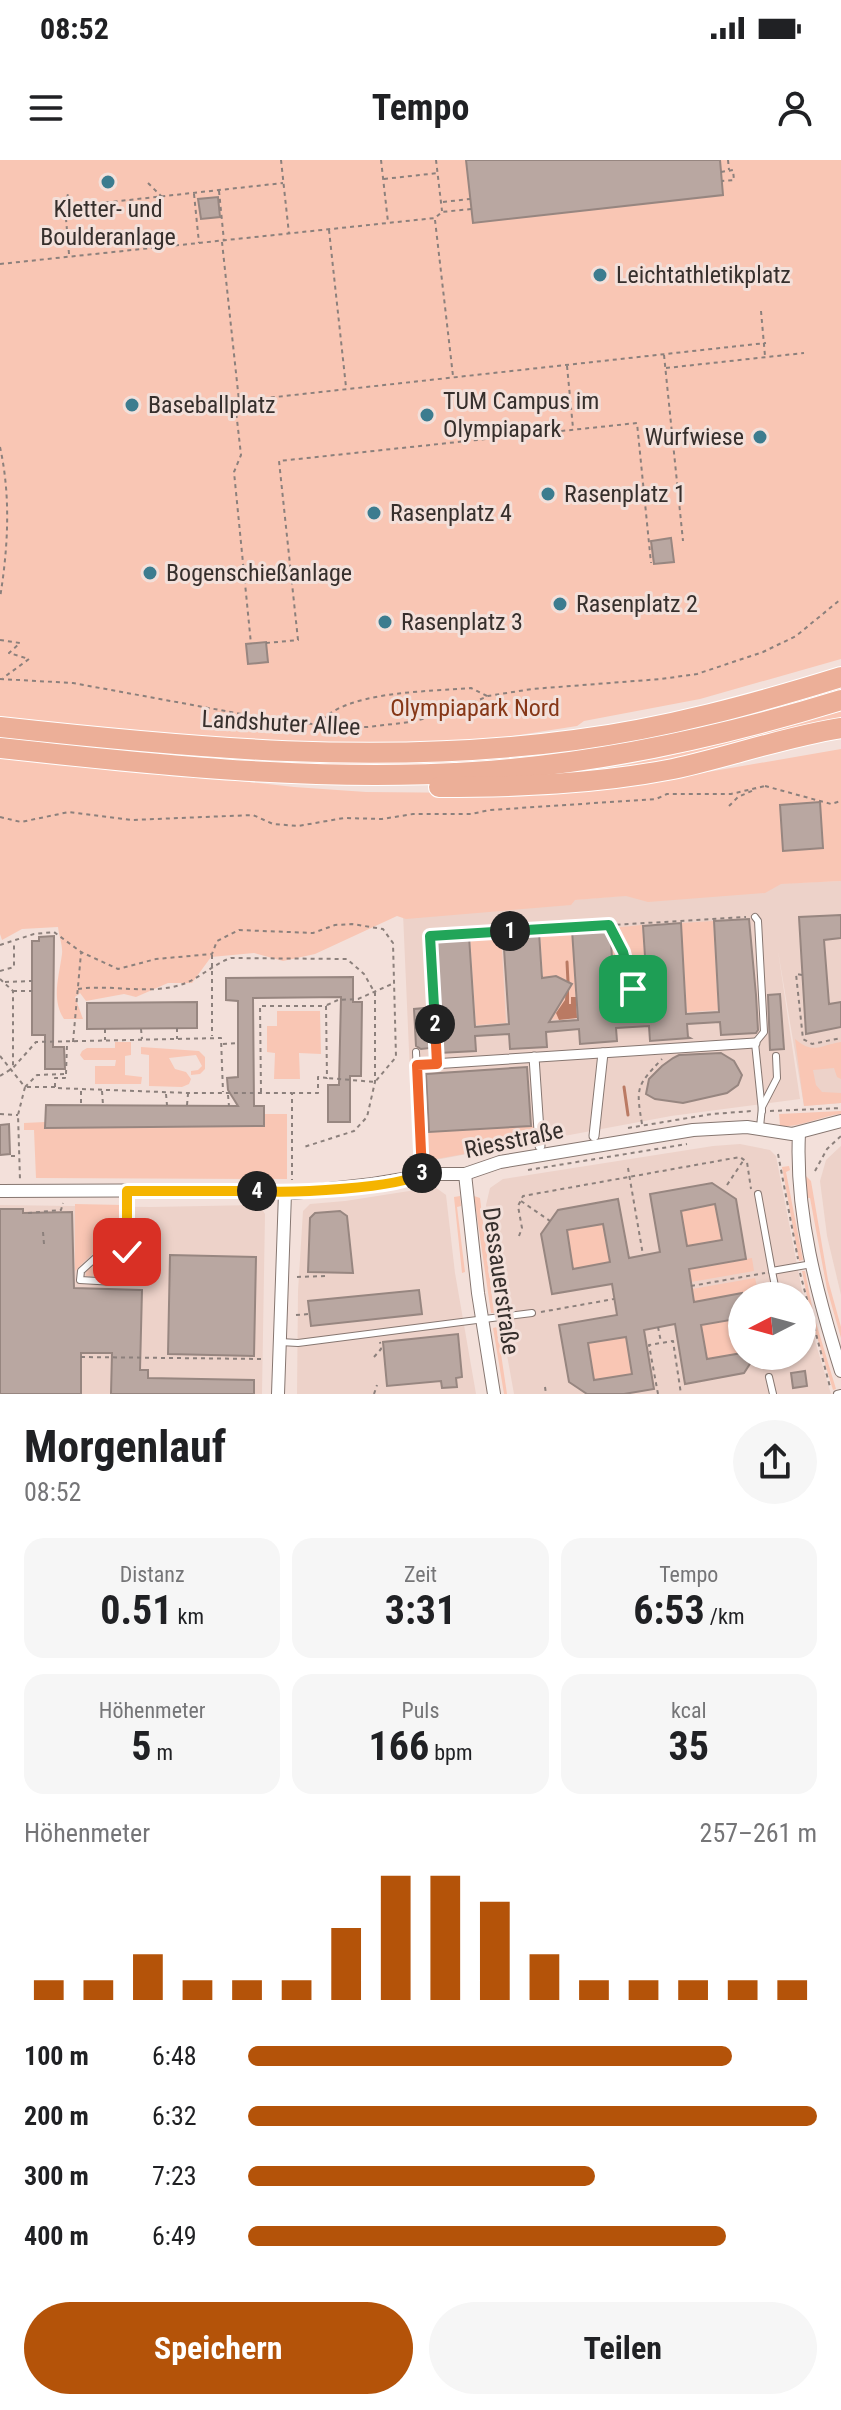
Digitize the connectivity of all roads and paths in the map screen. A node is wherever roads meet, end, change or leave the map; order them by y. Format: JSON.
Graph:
{"nodes":[{"id":1,"x":281,"y":160,"type":"edge"},
{"id":2,"x":381,"y":160,"type":"edge"},
{"id":3,"x":436,"y":160,"type":"edge"},
{"id":4,"x":728,"y":160,"type":"edge"},
{"id":5,"x":729,"y":171,"type":"junction"},
{"id":6,"x":721,"y":172,"type":"dead end"},
{"id":7,"x":438,"y":173,"type":"junction"},
{"id":8,"x":383,"y":179,"type":"junction"},
{"id":9,"x":722,"y":181,"type":"dead end"},
{"id":10,"x":148,"y":183,"type":"dead end"},
{"id":11,"x":283,"y":183,"type":"junction"},
{"id":12,"x":218,"y":190,"type":"junction"},
{"id":13,"x":194,"y":193,"type":"junction"},
{"id":14,"x":68,"y":194,"type":"dead end"},
{"id":15,"x":162,"y":197,"type":"junction"},
{"id":16,"x":470,"y":199,"type":"dead end"},
{"id":17,"x":441,"y":202,"type":"junction"},
{"id":18,"x":65,"y":207,"type":"junction"},
{"id":19,"x":471,"y":209,"type":"dead end"},
{"id":20,"x":442,"y":212,"type":"junction"},
{"id":21,"x":435,"y":218,"type":"junction"},
{"id":22,"x":388,"y":223,"type":"junction"},
{"id":23,"x":329,"y":229,"type":"junction"},
{"id":24,"x":289,"y":234,"type":"junction"},
{"id":25,"x":223,"y":241,"type":"junction"},
{"id":26,"x":199,"y":243,"type":"junction"},
{"id":27,"x":70,"y":257,"type":"junction"},
{"id":28,"x":0,"y":264,"type":"edge"},
{"id":29,"x":761,"y":311,"type":"dead end"},
{"id":30,"x":765,"y":343,"type":"junction"},
{"id":31,"x":804,"y":353,"type":"dead end"},
{"id":32,"x":664,"y":354,"type":"junction"},
{"id":33,"x":765,"y":357,"type":"junction"},
{"id":34,"x":567,"y":365,"type":"junction"},
{"id":35,"x":665,"y":368,"type":"junction"},
{"id":36,"x":453,"y":377,"type":"junction"},
{"id":37,"x":346,"y":389,"type":"junction"},
{"id":38,"x":239,"y":401,"type":"junction"},
{"id":39,"x":574,"y":430,"type":"junction"},
{"id":40,"x":0,"y":447,"type":"edge"},
{"id":41,"x":683,"y":541,"type":"dead end"},
{"id":42,"x":651,"y":563,"type":"dead end"},
{"id":43,"x":0,"y":598,"type":"edge"},
{"id":44,"x":841,"y":599,"type":"edge"},
{"id":45,"x":0,"y":640,"type":"edge"},
{"id":46,"x":266,"y":643,"type":"dead end"},
{"id":47,"x":251,"y":644,"type":"dead end"},
{"id":48,"x":841,"y":677,"type":"edge"},
{"id":49,"x":1,"y":679,"type":"edge"},
{"id":50,"x":488,"y":696,"type":"junction"},
{"id":51,"x":841,"y":700,"type":"edge"},
{"id":52,"x":317,"y":725,"type":"junction"},
{"id":53,"x":0,"y":727,"type":"edge"},
{"id":54,"x":841,"y":728,"type":"edge"},
{"id":55,"x":841,"y":741,"type":"edge"},
{"id":56,"x":0,"y":748,"type":"edge"},
{"id":57,"x":736,"y":755,"type":"junction"},
{"id":58,"x":372,"y":774,"type":"junction"},
{"id":59,"x":765,"y":786,"type":"junction"},
{"id":60,"x":841,"y":801,"type":"edge"},
{"id":61,"x":729,"y":806,"type":"dead end"},
{"id":62,"x":0,"y":817,"type":"edge"},
{"id":63,"x":755,"y":917,"type":"joint"},
{"id":64,"x":609,"y":925,"type":"junction"},
{"id":65,"x":15,"y":941,"type":"junction"},
{"id":66,"x":0,"y":945,"type":"edge"},
{"id":67,"x":81,"y":952,"type":"junction"},
{"id":68,"x":212,"y":954,"type":"junction"},
{"id":69,"x":212,"y":966,"type":"junction"},
{"id":70,"x":0,"y":971,"type":"edge"},
{"id":71,"x":802,"y":975,"type":"dead end"},
{"id":72,"x":2,"y":980,"type":"edge"},
{"id":73,"x":32,"y":981,"type":"dead end"},
{"id":74,"x":393,"y":983,"type":"junction"},
{"id":75,"x":78,"y":989,"type":"junction"},
{"id":76,"x":13,"y":991,"type":"junction"},
{"id":77,"x":32,"y":991,"type":"dead end"},
{"id":78,"x":375,"y":993,"type":"junction"},
{"id":79,"x":326,"y":1006,"type":"junction"},
{"id":80,"x":626,"y":1018,"type":"dead end"},
{"id":81,"x":177,"y":1028,"type":"dead end"},
{"id":82,"x":105,"y":1029,"type":"dead end"},
{"id":83,"x":141,"y":1029,"type":"dead end"},
{"id":84,"x":212,"y":1038,"type":"junction"},
{"id":85,"x":841,"y":1038,"type":"edge"},
{"id":86,"x":177,"y":1039,"type":"junction"},
{"id":87,"x":142,"y":1040,"type":"junction"},
{"id":88,"x":105,"y":1041,"type":"junction"},
{"id":89,"x":261,"y":1041,"type":"junction"},
{"id":90,"x":67,"y":1042,"type":"junction"},
{"id":91,"x":73,"y":1042,"type":"junction"},
{"id":92,"x":254,"y":1042,"type":"dead end"},
{"id":93,"x":238,"y":1043,"type":"dead end"},
{"id":94,"x":755,"y":1043,"type":"junction"},
{"id":95,"x":221,"y":1044,"type":"junction"},
{"id":96,"x":670,"y":1049,"type":"junction"},
{"id":97,"x":416,"y":1052,"type":"dead end"},
{"id":98,"x":603,"y":1053,"type":"junction"},
{"id":99,"x":0,"y":1056,"type":"edge"},
{"id":100,"x":776,"y":1056,"type":"dead end"},
{"id":101,"x":534,"y":1057,"type":"junction"},
{"id":102,"x":437,"y":1064,"type":"junction"},
{"id":103,"x":417,"y":1065,"type":"junction"},
{"id":104,"x":13,"y":1068,"type":"junction"},
{"id":105,"x":65,"y":1074,"type":"junction"},
{"id":106,"x":0,"y":1076,"type":"edge"},
{"id":107,"x":327,"y":1078,"type":"junction"},
{"id":108,"x":375,"y":1082,"type":"junction"},
{"id":109,"x":25,"y":1087,"type":"junction"},
{"id":110,"x":55,"y":1087,"type":"junction"},
{"id":111,"x":81,"y":1091,"type":"junction"},
{"id":112,"x":102,"y":1091,"type":"junction"},
{"id":113,"x":166,"y":1092,"type":"junction"},
{"id":114,"x":261,"y":1092,"type":"junction"},
{"id":115,"x":188,"y":1093,"type":"junction"},
{"id":116,"x":228,"y":1093,"type":"junction"},
{"id":117,"x":292,"y":1093,"type":"junction"},
{"id":118,"x":223,"y":1094,"type":"junction"},
{"id":119,"x":81,"y":1105,"type":"dead end"},
{"id":120,"x":103,"y":1105,"type":"dead end"},
{"id":121,"x":167,"y":1105,"type":"dead end"},
{"id":122,"x":187,"y":1105,"type":"dead end"},
{"id":123,"x":229,"y":1106,"type":"dead end"},
{"id":124,"x":762,"y":1111,"type":"junction"},
{"id":125,"x":0,"y":1114,"type":"edge"},
{"id":126,"x":18,"y":1115,"type":"junction"},
{"id":127,"x":841,"y":1121,"type":"edge"},
{"id":128,"x":642,"y":1125,"type":"dead end"},
{"id":129,"x":760,"y":1127,"type":"junction"},
{"id":130,"x":799,"y":1133,"type":"junction"},
{"id":131,"x":594,"y":1136,"type":"dead end"},
{"id":132,"x":841,"y":1136,"type":"edge"},
{"id":133,"x":697,"y":1142,"type":"dead end"},
{"id":134,"x":540,"y":1146,"type":"dead end"},
{"id":135,"x":304,"y":1147,"type":"dead end"},
{"id":136,"x":11,"y":1156,"type":"dead end"},
{"id":137,"x":19,"y":1156,"type":"junction"},
{"id":138,"x":744,"y":1160,"type":"junction"},
{"id":139,"x":628,"y":1168,"type":"dead end"},
{"id":140,"x":524,"y":1171,"type":"dead end"},
{"id":141,"x":815,"y":1171,"type":"dead end"},
{"id":142,"x":465,"y":1174,"type":"junction"},
{"id":143,"x":422,"y":1175,"type":"junction"},
{"id":144,"x":630,"y":1178,"type":"junction"},
{"id":145,"x":20,"y":1179,"type":"dead end"},
{"id":146,"x":292,"y":1180,"type":"dead end"},
{"id":147,"x":727,"y":1185,"type":"dead end"},
{"id":148,"x":0,"y":1191,"type":"edge"},
{"id":149,"x":127,"y":1191,"type":"junction"},
{"id":150,"x":285,"y":1193,"type":"junction"},
{"id":151,"x":758,"y":1194,"type":"joint"},
{"id":152,"x":520,"y":1201,"type":"junction"},
{"id":153,"x":63,"y":1202,"type":"dead end"},
{"id":154,"x":28,"y":1213,"type":"dead end"},
{"id":155,"x":550,"y":1221,"type":"dead end"},
{"id":156,"x":43,"y":1232,"type":"dead end"},
{"id":157,"x":519,"y":1236,"type":"dead end"},
{"id":158,"x":44,"y":1244,"type":"dead end"},
{"id":159,"x":127,"y":1252,"type":"junction"},
{"id":160,"x":643,"y":1255,"type":"dead end"},
{"id":161,"x":812,"y":1264,"type":"junction"},
{"id":162,"x":772,"y":1271,"type":"junction"},
{"id":163,"x":326,"y":1276,"type":"dead end"},
{"id":164,"x":297,"y":1277,"type":"dead end"},
{"id":165,"x":774,"y":1282,"type":"edge"},
{"id":166,"x":691,"y":1286,"type":"dead end"},
{"id":167,"x":614,"y":1299,"type":"dead end"},
{"id":168,"x":532,"y":1313,"type":"joint"},
{"id":169,"x":309,"y":1314,"type":"dead end"},
{"id":170,"x":296,"y":1315,"type":"dead end"},
{"id":171,"x":483,"y":1321,"type":"junction"},
{"id":172,"x":658,"y":1327,"type":"dead end"},
{"id":173,"x":378,"y":1334,"type":"junction"},
{"id":174,"x":280,"y":1342,"type":"junction"},
{"id":175,"x":661,"y":1343,"type":"junction"},
{"id":176,"x":81,"y":1357,"type":"dead end"},
{"id":177,"x":374,"y":1357,"type":"dead end"},
{"id":178,"x":263,"y":1359,"type":"dead end"},
{"id":179,"x":841,"y":1371,"type":"edge"},
{"id":180,"x":769,"y":1377,"type":"dead end"},
{"id":181,"x":377,"y":1385,"type":"dead end"},
{"id":182,"x":545,"y":1387,"type":"dead end"},
{"id":183,"x":278,"y":1394,"type":"edge"},
{"id":184,"x":374,"y":1394,"type":"edge"},
{"id":185,"x":494,"y":1394,"type":"edge"},
{"id":186,"x":546,"y":1394,"type":"edge"},
{"id":187,"x":651,"y":1394,"type":"edge"},
{"id":188,"x":658,"y":1394,"type":"edge"},
{"id":189,"x":681,"y":1394,"type":"edge"},
{"id":190,"x":773,"y":1394,"type":"edge"}],
"edges":[{"from":1,"to":11,"type":"path"},
{"from":2,"to":8,"type":"path"},
{"from":3,"to":7,"type":"path"},
{"from":4,"to":5,"type":"path"},
{"from":5,"to":6,"type":"path"},
{"from":5,"to":9,"type":"path"},
{"from":7,"to":8,"type":"path"},
{"from":7,"to":17,"type":"path"},
{"from":8,"to":22,"type":"path"},
{"from":10,"to":15,"type":"path"},
{"from":11,"to":12,"type":"path"},
{"from":11,"to":24,"type":"path"},
{"from":12,"to":13,"type":"path"},
{"from":12,"to":25,"type":"path"},
{"from":13,"to":15,"type":"path"},
{"from":13,"to":26,"type":"path"},
{"from":14,"to":18,"type":"path"},
{"from":15,"to":18,"type":"path"},
{"from":16,"to":17,"type":"path"},
{"from":17,"to":20,"type":"path"},
{"from":18,"to":27,"type":"path"},
{"from":19,"to":20,"type":"path"},
{"from":20,"to":21,"type":"path"},
{"from":21,"to":22,"type":"path"},
{"from":21,"to":36,"type":"path"},
{"from":22,"to":23,"type":"path"},
{"from":23,"to":24,"type":"path"},
{"from":23,"to":37,"type":"path"},
{"from":24,"to":25,"type":"path"},
{"from":25,"to":26,"type":"path"},
{"from":25,"to":38,"type":"path"},
{"from":26,"to":27,"type":"path"},
{"from":27,"to":28,"type":"path"},
{"from":29,"to":30,"type":"path"},
{"from":30,"to":32,"type":"path"},
{"from":30,"to":33,"type":"path"},
{"from":31,"to":33,"type":"path"},
{"from":32,"to":34,"type":"path"},
{"from":32,"to":35,"type":"path"},
{"from":33,"to":35,"type":"path"},
{"from":34,"to":36,"type":"path"},
{"from":34,"to":39,"type":"path"},
{"from":35,"to":41,"type":"path"},
{"from":36,"to":37,"type":"path"},
{"from":37,"to":38,"type":"path"},
{"from":38,"to":47,"type":"path"},
{"from":39,"to":42,"type":"path"},
{"from":39,"to":46,"type":"path"},
{"from":40,"to":43,"type":"path"},
{"from":44,"to":50,"type":"path"},
{"from":45,"to":49,"type":"path"},
{"from":48,"to":53,"type":"highway","name":"Landshuter Allee"},
{"from":49,"to":52,"type":"path"},
{"from":50,"to":52,"type":"path"},
{"from":50,"to":52,"type":"path"},
{"from":51,"to":58,"type":"highway","name":"Landshuter Allee"},
{"from":54,"to":57,"type":"highway"},
{"from":55,"to":57,"type":"highway"},
{"from":56,"to":58,"type":"highway","name":"Landshuter Allee"},
{"from":57,"to":58,"type":"highway"},
{"from":59,"to":60,"type":"path"},
{"from":59,"to":61,"type":"path"},
{"from":59,"to":62,"type":"path"},
{"from":63,"to":64,"type":"path"},
{"from":63,"to":94,"type":"lane"},
{"from":64,"to":80,"type":"path"},
{"from":64,"to":102,"type":"path"},
{"from":65,"to":66,"type":"path"},
{"from":65,"to":67,"type":"path"},
{"from":65,"to":70,"type":"path"},
{"from":67,"to":68,"type":"path"},
{"from":67,"to":75,"type":"path"},
{"from":68,"to":69,"type":"path"},
{"from":68,"to":74,"type":"path"},
{"from":69,"to":75,"type":"path"},
{"from":69,"to":78,"type":"path"},
{"from":69,"to":84,"type":"path"},
{"from":71,"to":85,"type":"path"},
{"from":72,"to":73,"type":"path"},
{"from":72,"to":76,"type":"path"},
{"from":74,"to":78,"type":"path"},
{"from":74,"to":108,"type":"path"},
{"from":75,"to":91,"type":"path"},
{"from":76,"to":77,"type":"path"},
{"from":76,"to":104,"type":"path"},
{"from":78,"to":79,"type":"path"},
{"from":78,"to":108,"type":"path"},
{"from":79,"to":89,"type":"path"},
{"from":79,"to":107,"type":"path"},
{"from":81,"to":86,"type":"path"},
{"from":82,"to":88,"type":"path"},
{"from":83,"to":87,"type":"path"},
{"from":84,"to":86,"type":"path"},
{"from":84,"to":95,"type":"path"},
{"from":86,"to":87,"type":"path"},
{"from":87,"to":88,"type":"path"},
{"from":88,"to":91,"type":"path"},
{"from":89,"to":92,"type":"path"},
{"from":89,"to":114,"type":"path"},
{"from":90,"to":91,"type":"path"},
{"from":90,"to":104,"type":"path"},
{"from":90,"to":105,"type":"path"},
{"from":93,"to":95,"type":"path"},
{"from":94,"to":96,"type":"street"},
{"from":94,"to":124,"type":"lane"},
{"from":95,"to":118,"type":"path"},
{"from":96,"to":98,"type":"street"},
{"from":96,"to":128,"type":"path"},
{"from":97,"to":103,"type":"lane"},
{"from":98,"to":101,"type":"street"},
{"from":98,"to":131,"type":"street"},
{"from":99,"to":104,"type":"path"},
{"from":100,"to":124,"type":"lane"},
{"from":101,"to":102,"type":"street"},
{"from":101,"to":134,"type":"street"},
{"from":102,"to":103,"type":"street"},
{"from":103,"to":143,"type":"lane"},
{"from":104,"to":106,"type":"path"},
{"from":104,"to":109,"type":"path"},
{"from":105,"to":109,"type":"path"},
{"from":105,"to":110,"type":"path"},
{"from":107,"to":108,"type":"path"},
{"from":107,"to":117,"type":"path"},
{"from":108,"to":135,"type":"path"},
{"from":109,"to":110,"type":"path"},
{"from":109,"to":126,"type":"path"},
{"from":110,"to":111,"type":"path"},
{"from":111,"to":112,"type":"path"},
{"from":111,"to":119,"type":"path"},
{"from":112,"to":113,"type":"path"},
{"from":112,"to":120,"type":"path"},
{"from":113,"to":115,"type":"path"},
{"from":113,"to":121,"type":"path"},
{"from":114,"to":116,"type":"path"},
{"from":114,"to":117,"type":"path"},
{"from":115,"to":118,"type":"path"},
{"from":115,"to":122,"type":"path"},
{"from":116,"to":118,"type":"path"},
{"from":116,"to":123,"type":"path"},
{"from":117,"to":146,"type":"path"},
{"from":124,"to":129,"type":"lane"},
{"from":125,"to":126,"type":"path"},
{"from":126,"to":137,"type":"path"},
{"from":127,"to":130,"type":"street","name":"Riesstraße"},
{"from":129,"to":130,"type":"street","name":"Riesstraße"},
{"from":129,"to":142,"type":"street","name":"Riesstraße"},
{"from":130,"to":161,"type":"street"},
{"from":132,"to":141,"type":"path"},
{"from":133,"to":140,"type":"path"},
{"from":136,"to":137,"type":"path"},
{"from":137,"to":145,"type":"path"},
{"from":138,"to":144,"type":"path"},
{"from":138,"to":147,"type":"path"},
{"from":138,"to":151,"type":"path"},
{"from":139,"to":144,"type":"path"},
{"from":142,"to":143,"type":"street","name":"Riesstraße"},
{"from":142,"to":171,"type":"street","name":"Dessauerstraße"},
{"from":143,"to":150,"type":"street","name":"Riesstraße"},
{"from":144,"to":152,"type":"path"},
{"from":144,"to":160,"type":"path"},
{"from":148,"to":149,"type":"street","name":"Riesstraße"},
{"from":149,"to":150,"type":"street","name":"Riesstraße"},
{"from":149,"to":159,"type":"lane"},
{"from":150,"to":174,"type":"street"},
{"from":151,"to":162,"type":"lane"},
{"from":152,"to":155,"type":"path"},
{"from":152,"to":157,"type":"path"},
{"from":153,"to":154,"type":"path"},
{"from":156,"to":158,"type":"path"},
{"from":159,"to":159,"type":"lane"},
{"from":161,"to":162,"type":"lane"},
{"from":161,"to":179,"type":"street"},
{"from":162,"to":165,"type":"lane"},
{"from":162,"to":166,"type":"path"},
{"from":163,"to":164,"type":"path"},
{"from":167,"to":168,"type":"path"},
{"from":168,"to":171,"type":"lane"},
{"from":169,"to":170,"type":"path"},
{"from":171,"to":173,"type":"lane"},
{"from":171,"to":185,"type":"street","name":"Dessauerstraße"},
{"from":172,"to":175,"type":"path"},
{"from":173,"to":174,"type":"lane"},
{"from":173,"to":177,"type":"path"},
{"from":174,"to":183,"type":"street"},
{"from":175,"to":188,"type":"path"},
{"from":175,"to":189,"type":"path"},
{"from":176,"to":178,"type":"path"},
{"from":180,"to":190,"type":"lane"},
{"from":181,"to":184,"type":"path"},
{"from":182,"to":186,"type":"path"},
{"from":187,"to":188,"type":"path"}]}
